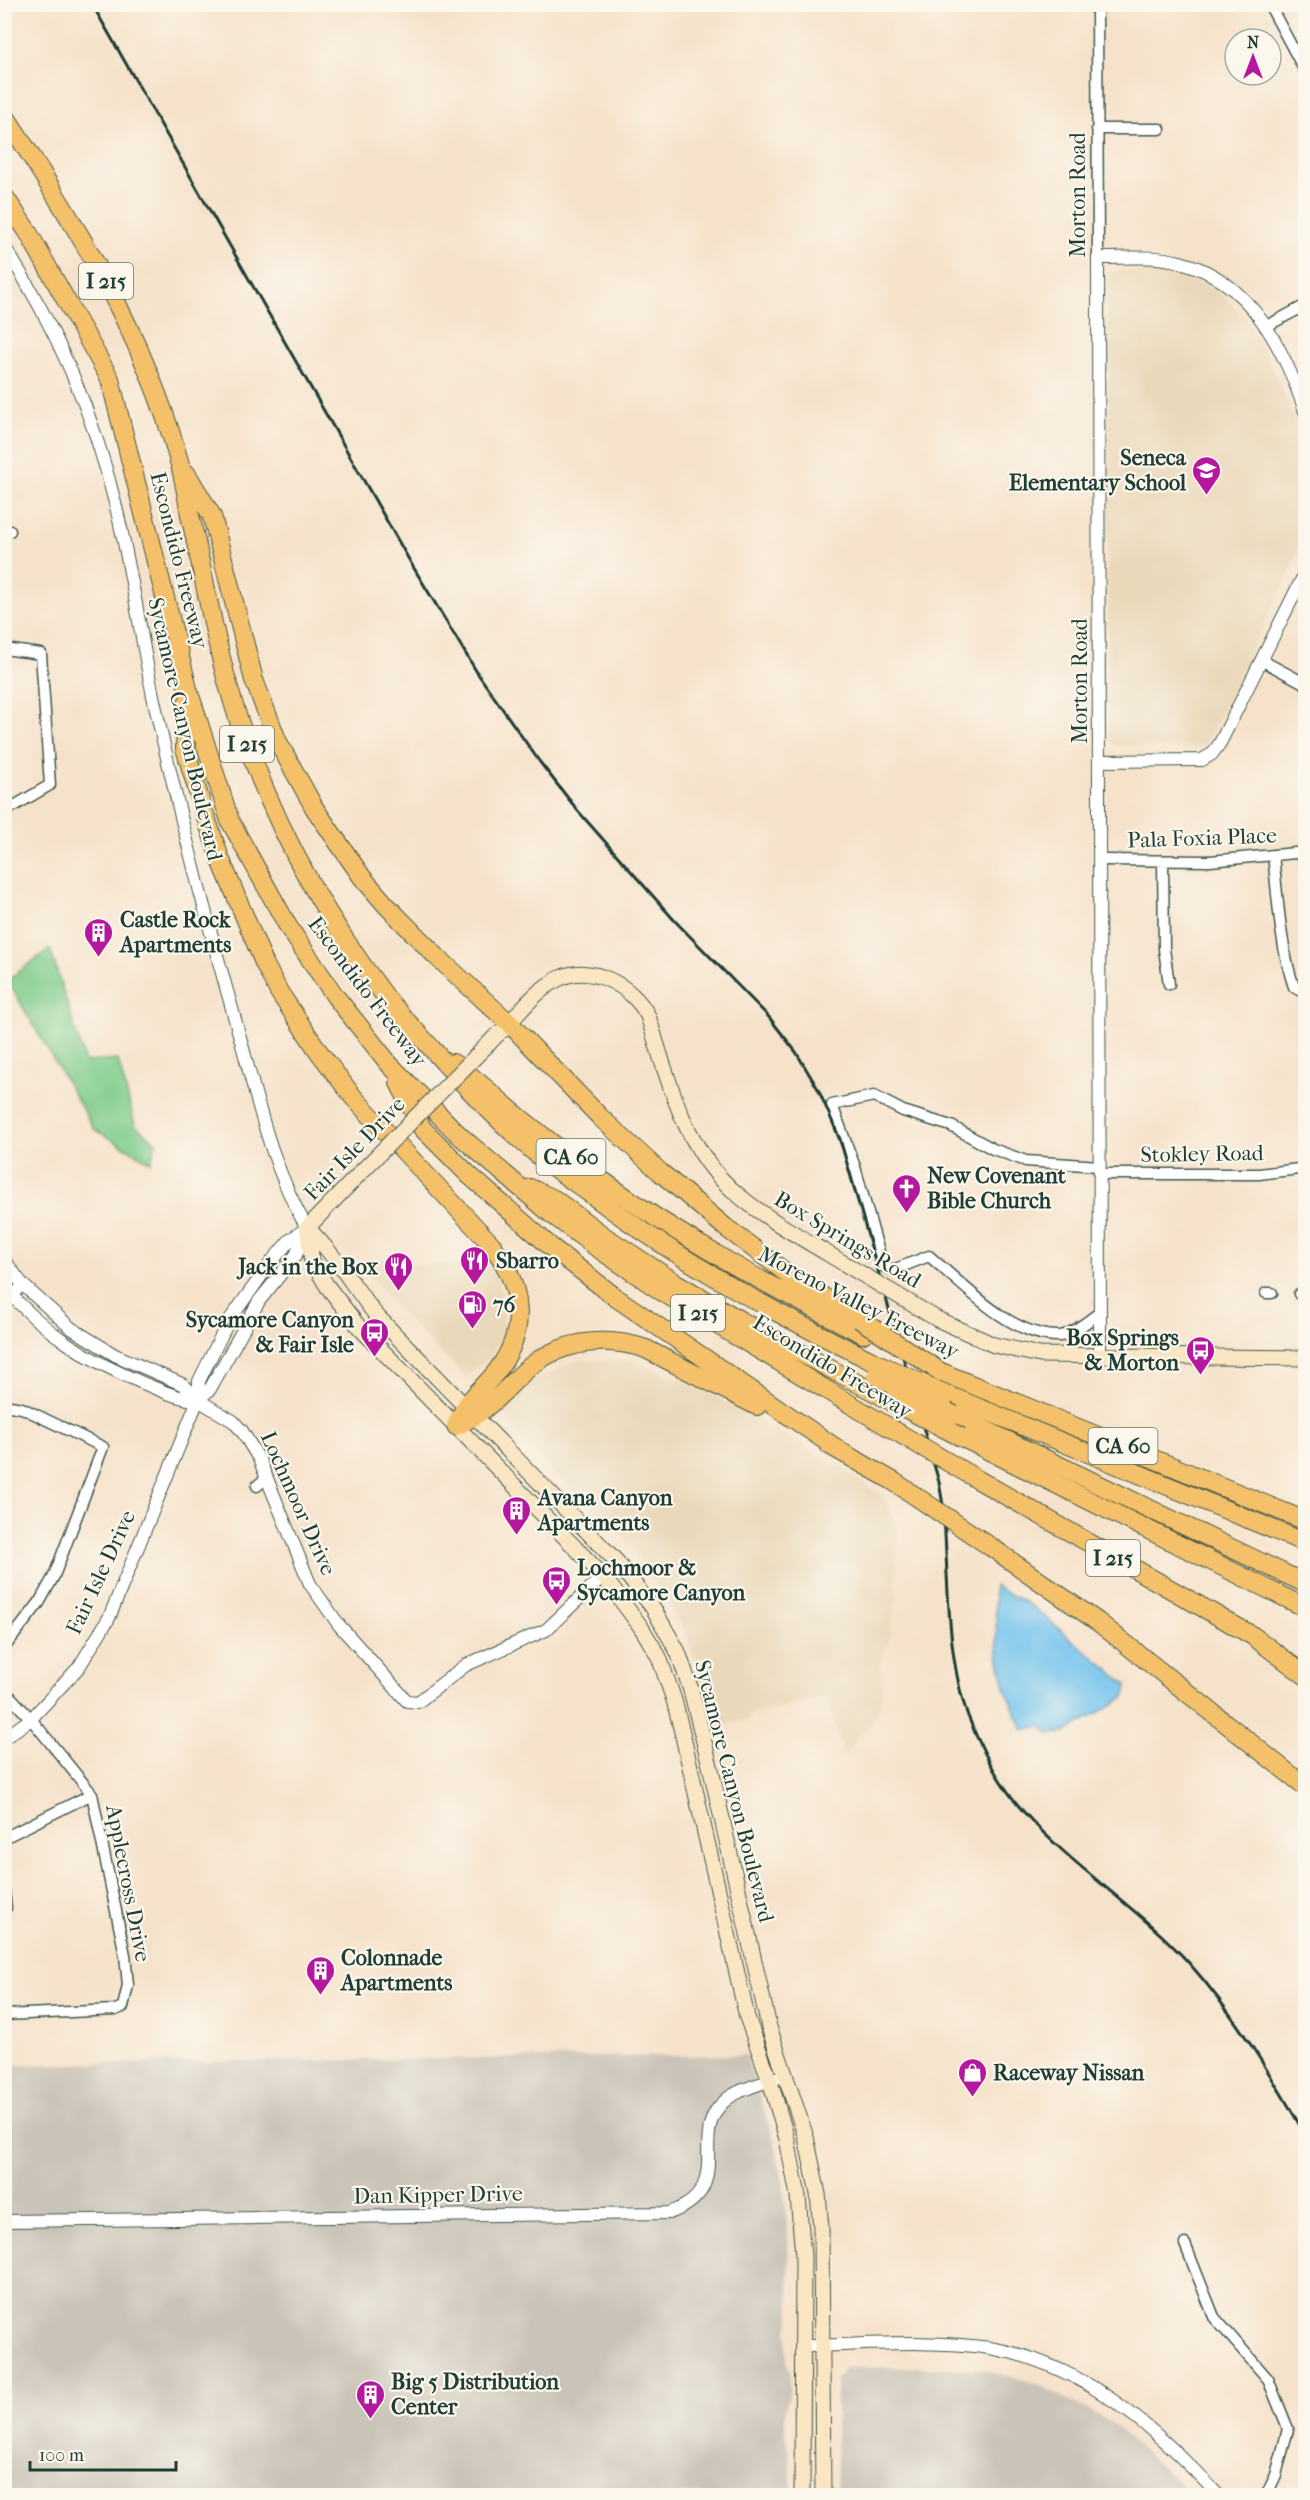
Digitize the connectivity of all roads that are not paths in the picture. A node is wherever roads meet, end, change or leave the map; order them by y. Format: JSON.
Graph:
{"nodes":[{"id":1,"x":1097,"y":4,"type":"edge"},
{"id":2,"x":1269,"y":4,"type":"edge"},
{"id":3,"x":1305,"y":73,"type":"edge"},
{"id":4,"x":4,"y":114,"type":"edge"},
{"id":5,"x":1097,"y":129,"type":"junction"},
{"id":6,"x":1160,"y":129,"type":"dead end"},
{"id":7,"x":4,"y":196,"type":"edge"},
{"id":8,"x":4,"y":246,"type":"edge"},
{"id":9,"x":1098,"y":258,"type":"junction"},
{"id":10,"x":1305,"y":305,"type":"edge"},
{"id":11,"x":1265,"y":327,"type":"junction"},
{"id":12,"x":1305,"y":414,"type":"edge"},
{"id":13,"x":179,"y":461,"type":"junction"},
{"id":14,"x":1305,"y":571,"type":"edge"},
{"id":15,"x":4,"y":649,"type":"edge"},
{"id":16,"x":1261,"y":660,"type":"junction"},
{"id":17,"x":1305,"y":684,"type":"edge"},
{"id":18,"x":188,"y":689,"type":"junction"},
{"id":19,"x":1100,"y":761,"type":"junction"},
{"id":20,"x":4,"y":812,"type":"edge"},
{"id":21,"x":1305,"y":852,"type":"edge"},
{"id":22,"x":1273,"y":855,"type":"junction"},
{"id":23,"x":1101,"y":860,"type":"junction"},
{"id":24,"x":1164,"y":861,"type":"junction"},
{"id":25,"x":1169,"y":984,"type":"dead end"},
{"id":26,"x":1305,"y":994,"type":"edge"},
{"id":27,"x":387,"y":998,"type":"junction"},
{"id":28,"x":504,"y":1028,"type":"junction"},
{"id":29,"x":434,"y":1051,"type":"junction"},
{"id":30,"x":390,"y":1065,"type":"junction"},
{"id":31,"x":1305,"y":1168,"type":"edge"},
{"id":32,"x":1099,"y":1170,"type":"junction"},
{"id":33,"x":509,"y":1179,"type":"junction"},
{"id":34,"x":307,"y":1228,"type":"junction"},
{"id":35,"x":4,"y":1260,"type":"edge"},
{"id":36,"x":23,"y":1285,"type":"junction"},
{"id":37,"x":7,"y":1296,"type":"edge"},
{"id":38,"x":1100,"y":1314,"type":"junction"},
{"id":39,"x":861,"y":1327,"type":"junction"},
{"id":40,"x":1100,"y":1357,"type":"junction"},
{"id":41,"x":1305,"y":1358,"type":"edge"},
{"id":42,"x":873,"y":1368,"type":"junction"},
{"id":43,"x":198,"y":1400,"type":"junction"},
{"id":44,"x":4,"y":1405,"type":"edge"},
{"id":45,"x":470,"y":1410,"type":"junction"},
{"id":46,"x":456,"y":1426,"type":"junction"},
{"id":47,"x":839,"y":1450,"type":"junction"},
{"id":48,"x":1305,"y":1521,"type":"edge"},
{"id":49,"x":1305,"y":1543,"type":"edge"},
{"id":50,"x":603,"y":1576,"type":"junction"},
{"id":51,"x":1305,"y":1584,"type":"edge"},
{"id":52,"x":1305,"y":1608,"type":"edge"},
{"id":53,"x":1252,"y":1636,"type":"junction"},
{"id":54,"x":4,"y":1648,"type":"edge"},
{"id":55,"x":1305,"y":1663,"type":"edge"},
{"id":56,"x":1305,"y":1676,"type":"edge"},
{"id":57,"x":4,"y":1690,"type":"edge"},
{"id":58,"x":31,"y":1719,"type":"junction"},
{"id":59,"x":4,"y":1738,"type":"edge"},
{"id":60,"x":1258,"y":1747,"type":"junction"},
{"id":61,"x":1305,"y":1787,"type":"edge"},
{"id":62,"x":92,"y":1794,"type":"junction"},
{"id":63,"x":1305,"y":1795,"type":"edge"},
{"id":64,"x":4,"y":1838,"type":"edge"},
{"id":65,"x":4,"y":1891,"type":"edge"},
{"id":66,"x":6,"y":1908,"type":"dead end"},
{"id":67,"x":4,"y":2015,"type":"edge"},
{"id":68,"x":787,"y":2074,"type":"junction"},
{"id":69,"x":770,"y":2081,"type":"junction"},
{"id":70,"x":4,"y":2221,"type":"edge"},
{"id":71,"x":1185,"y":2244,"type":"dead end"},
{"id":72,"x":804,"y":2346,"type":"junction"},
{"id":73,"x":822,"y":2346,"type":"junction"},
{"id":74,"x":802,"y":2496,"type":"edge"},
{"id":75,"x":823,"y":2496,"type":"edge"},
{"id":76,"x":1219,"y":2496,"type":"edge"},
{"id":77,"x":1266,"y":2496,"type":"edge"}],
"edges":[{"from":1,"to":5,"type":"street","name":"Morton Road"},
{"from":2,"to":3,"type":"street"},
{"from":4,"to":13,"type":"highway","name":"Escondido Freeway","number":"I 215"},
{"from":5,"to":6,"type":"street"},
{"from":5,"to":9,"type":"street","name":"Morton Road"},
{"from":7,"to":18,"type":"highway","name":"Escondido Freeway","number":"I 215"},
{"from":8,"to":34,"type":"street","name":"Sycamore Canyon Boulevard"},
{"from":9,"to":11,"type":"street"},
{"from":9,"to":19,"type":"street","name":"Morton Road"},
{"from":10,"to":11,"type":"street"},
{"from":11,"to":12,"type":"street"},
{"from":13,"to":27,"type":"highway","name":"Escondido Freeway","number":"I 215"},
{"from":13,"to":28,"type":"highway"},
{"from":14,"to":16,"type":"street"},
{"from":15,"to":20,"type":"street"},
{"from":16,"to":17,"type":"street"},
{"from":16,"to":19,"type":"street"},
{"from":18,"to":30,"type":"highway","name":"Escondido Freeway","number":"I 215"},
{"from":18,"to":45,"type":"highway"},
{"from":19,"to":23,"type":"street","name":"Morton Road"},
{"from":21,"to":22,"type":"street","name":"Pala Foxia Place"},
{"from":22,"to":24,"type":"street","name":"Pala Foxia Place"},
{"from":22,"to":26,"type":"street"},
{"from":23,"to":24,"type":"street","name":"Pala Foxia Place"},
{"from":23,"to":32,"type":"street","name":"Morton Road"},
{"from":24,"to":25,"type":"street"},
{"from":27,"to":29,"type":"highway","name":"Escondido Freeway","number":"I 215"},
{"from":27,"to":42,"type":"highway"},
{"from":28,"to":34,"type":"main road","name":"Fair Isle Drive","bridge":true},
{"from":28,"to":39,"type":"highway"},
{"from":28,"to":40,"type":"main road","name":"Box Springs Road","bridge":true},
{"from":29,"to":39,"type":"highway","name":"Moreno Valley Freeway","number":"CA 60"},
{"from":29,"to":42,"type":"highway","name":"Escondido Freeway","number":"I 215"},
{"from":30,"to":33,"type":"highway","name":"Escondido Freeway","number":"I 215"},
{"from":30,"to":47,"type":"highway"},
{"from":31,"to":32,"type":"street","name":"Stokley Road"},
{"from":32,"to":38,"type":"street","name":"Morton Road"},
{"from":32,"to":38,"type":"street","name":"Stokley Road"},
{"from":33,"to":52,"type":"highway","bridge":true},
{"from":33,"to":53,"type":"highway","name":"Escondido Freeway","number":"I 215","bridge":true},
{"from":34,"to":43,"type":"street","name":"Fair Isle Drive"},
{"from":34,"to":45,"type":"main road","name":"Sycamore Canyon Boulevard"},
{"from":34,"to":46,"type":"main road","name":"Sycamore Canyon Boulevard"},
{"from":35,"to":36,"type":"street","name":"Lochmoor Drive"},
{"from":36,"to":37,"type":"street"},
{"from":36,"to":43,"type":"street","name":"Lochmoor Drive"},
{"from":37,"to":43,"type":"street","name":"Lochmoor Drive"},
{"from":38,"to":40,"type":"street","name":"Morton Road"},
{"from":39,"to":48,"type":"highway","name":"Moreno Valley Freeway","number":"CA 60","bridge":true},
{"from":40,"to":41,"type":"main road","name":"Box Springs Road"},
{"from":42,"to":49,"type":"highway","name":"Escondido Freeway","number":"I 215","bridge":true},
{"from":42,"to":51,"type":"highway","bridge":true},
{"from":43,"to":50,"type":"street","name":"Lochmoor Drive"},
{"from":43,"to":58,"type":"street","name":"Fair Isle Drive"},
{"from":44,"to":54,"type":"street"},
{"from":45,"to":46,"type":"highway"},
{"from":45,"to":47,"type":"highway"},
{"from":45,"to":68,"type":"main road","name":"Sycamore Canyon Boulevard"},
{"from":46,"to":50,"type":"main road","name":"Sycamore Canyon Boulevard"},
{"from":47,"to":60,"type":"highway","bridge":true},
{"from":50,"to":69,"type":"main road","name":"Sycamore Canyon Boulevard"},
{"from":53,"to":55,"type":"highway"},
{"from":53,"to":56,"type":"highway","name":"Escondido Freeway","number":"I 215"},
{"from":57,"to":58,"type":"street","name":"Applecross Drive"},
{"from":58,"to":59,"type":"street","name":"Fair Isle Drive"},
{"from":58,"to":62,"type":"street","name":"Applecross Drive"},
{"from":60,"to":61,"type":"highway"},
{"from":60,"to":63,"type":"highway"},
{"from":62,"to":64,"type":"street"},
{"from":62,"to":67,"type":"street","name":"Applecross Drive"},
{"from":65,"to":66,"type":"street"},
{"from":68,"to":69,"type":"street","name":"Dan Kipper Drive"},
{"from":68,"to":73,"type":"main road","name":"Sycamore Canyon Boulevard"},
{"from":69,"to":70,"type":"street","name":"Dan Kipper Drive"},
{"from":69,"to":72,"type":"main road","name":"Sycamore Canyon Boulevard"},
{"from":71,"to":77,"type":"street"},
{"from":72,"to":73,"type":"street"},
{"from":72,"to":74,"type":"main road","name":"Sycamore Canyon Boulevard"},
{"from":73,"to":75,"type":"main road","name":"Sycamore Canyon Boulevard"},
{"from":73,"to":76,"type":"street"}]}
